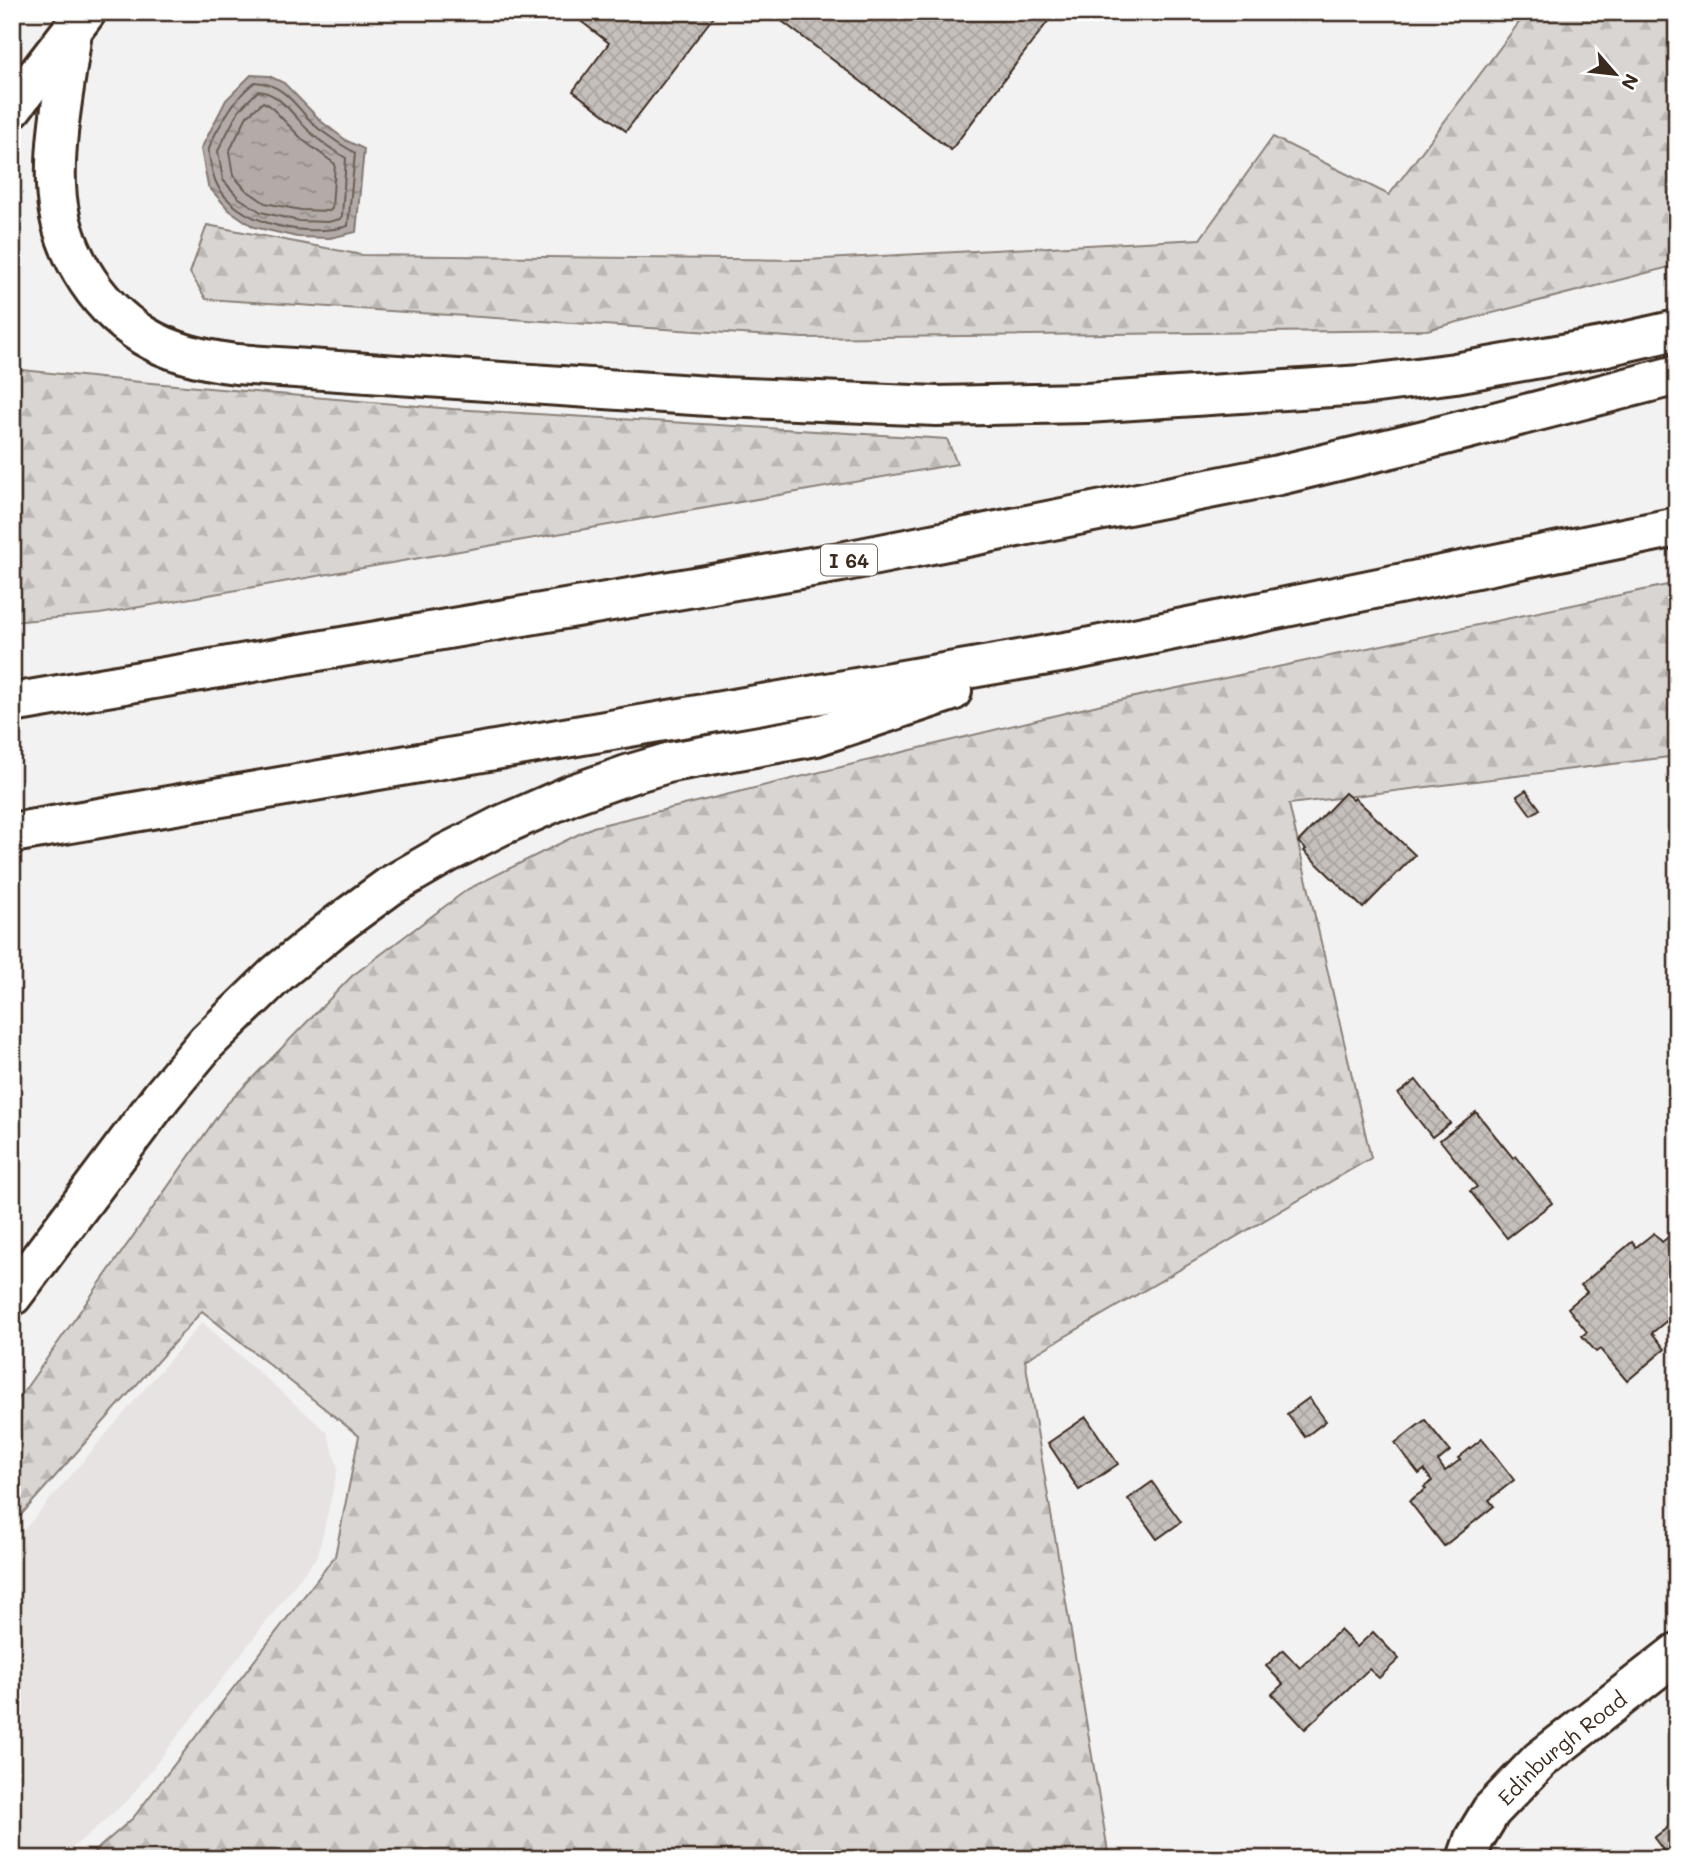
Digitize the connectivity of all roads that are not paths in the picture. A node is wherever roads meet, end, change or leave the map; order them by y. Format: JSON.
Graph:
{"nodes":[{"id":1,"x":79,"y":22,"type":"edge"},
{"id":2,"x":12,"y":108,"type":"edge"},
{"id":3,"x":1677,"y":330,"type":"edge"},
{"id":4,"x":1677,"y":375,"type":"edge"},
{"id":5,"x":1677,"y":527,"type":"edge"},
{"id":6,"x":1071,"y":651,"type":"junction"},
{"id":7,"x":12,"y":703,"type":"edge"},
{"id":8,"x":12,"y":833,"type":"edge"},
{"id":9,"x":12,"y":1296,"type":"edge"},
{"id":10,"x":1677,"y":1653,"type":"edge"},
{"id":11,"x":1467,"y":1859,"type":"edge"}],
"edges":[{"from":1,"to":2,"type":"main road"},
{"from":1,"to":3,"type":"main road"},
{"from":4,"to":7,"type":"main road","number":"I 64"},
{"from":5,"to":6,"type":"main road"},
{"from":6,"to":8,"type":"main road"},
{"from":6,"to":9,"type":"main road"},
{"from":10,"to":11,"type":"main road","name":"Edinburgh Road"}]}
